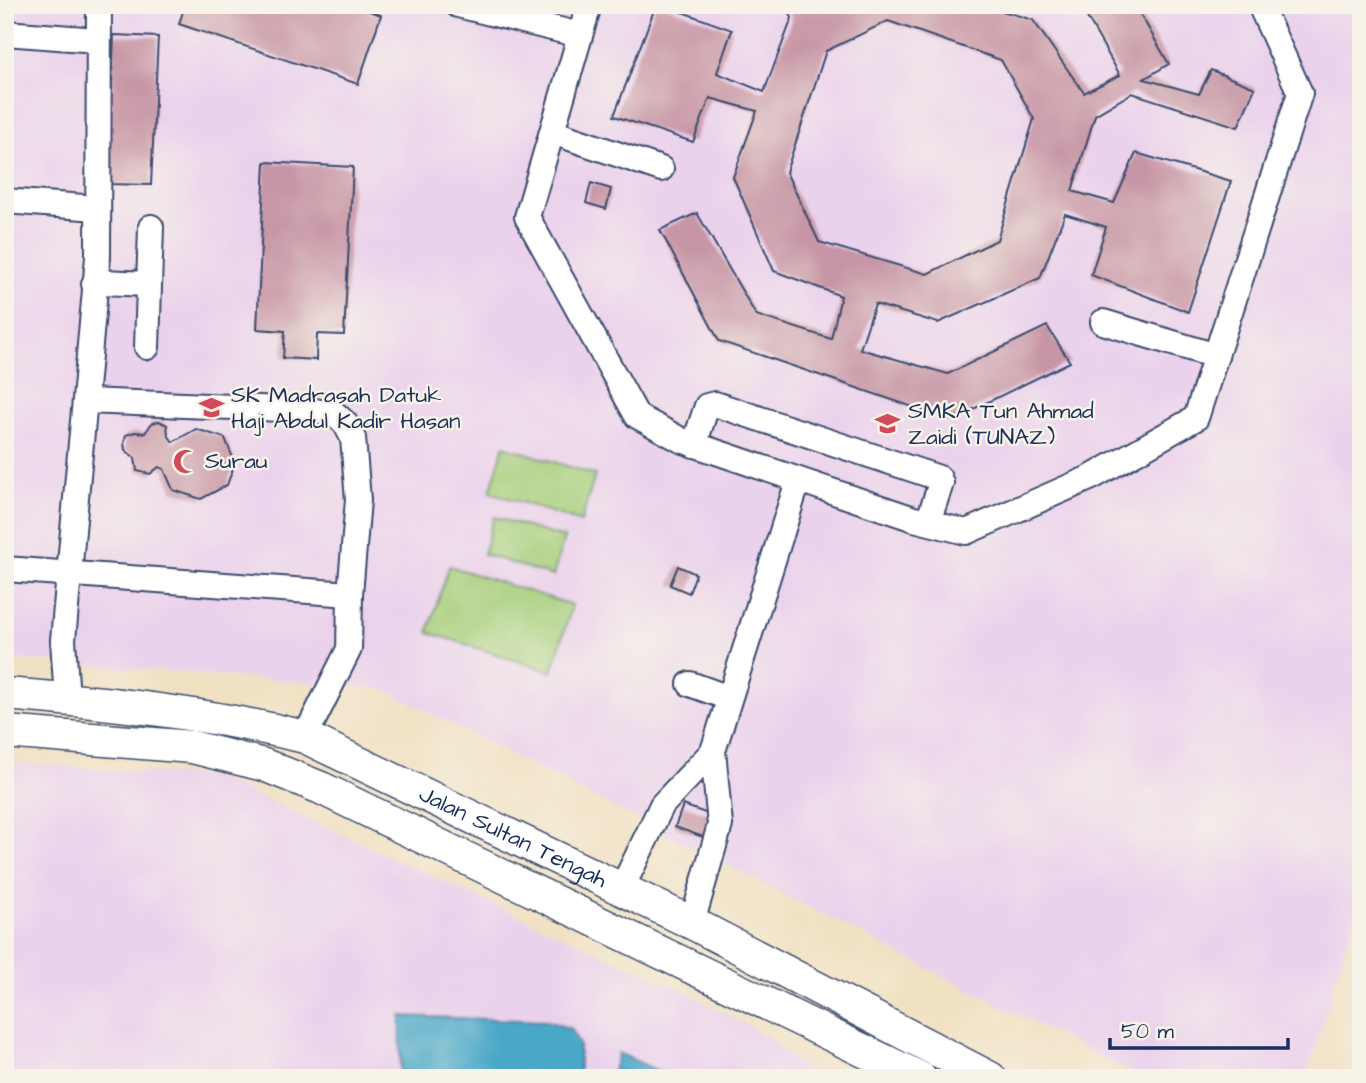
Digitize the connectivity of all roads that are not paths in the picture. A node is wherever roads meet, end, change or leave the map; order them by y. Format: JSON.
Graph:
{"nodes":[{"id":1,"x":99,"y":5,"type":"edge"},
{"id":2,"x":589,"y":5,"type":"edge"},
{"id":3,"x":1260,"y":5,"type":"edge"},
{"id":4,"x":463,"y":6,"type":"edge"},
{"id":5,"x":5,"y":33,"type":"edge"},
{"id":6,"x":580,"y":35,"type":"junction"},
{"id":7,"x":97,"y":40,"type":"junction"},
{"id":8,"x":552,"y":132,"type":"junction"},
{"id":9,"x":660,"y":169,"type":"dead end"},
{"id":10,"x":5,"y":201,"type":"edge"},
{"id":11,"x":97,"y":208,"type":"junction"},
{"id":12,"x":151,"y":227,"type":"dead end"},
{"id":13,"x":94,"y":284,"type":"junction"},
{"id":14,"x":149,"y":284,"type":"junction"},
{"id":15,"x":1103,"y":322,"type":"dead end"},
{"id":16,"x":147,"y":347,"type":"dead end"},
{"id":17,"x":1216,"y":356,"type":"junction"},
{"id":18,"x":86,"y":401,"type":"junction"},
{"id":19,"x":694,"y":445,"type":"junction"},
{"id":20,"x":798,"y":481,"type":"junction"},
{"id":21,"x":928,"y":522,"type":"junction"},
{"id":22,"x":5,"y":569,"type":"edge"},
{"id":23,"x":70,"y":572,"type":"junction"},
{"id":24,"x":349,"y":594,"type":"junction"},
{"id":25,"x":690,"y":684,"type":"dead end"},
{"id":26,"x":5,"y":694,"type":"edge"},
{"id":27,"x":729,"y":698,"type":"junction"},
{"id":28,"x":67,"y":699,"type":"junction"},
{"id":29,"x":5,"y":732,"type":"edge"},
{"id":30,"x":305,"y":737,"type":"junction"},
{"id":31,"x":713,"y":751,"type":"junction"},
{"id":32,"x":622,"y":888,"type":"junction"},
{"id":33,"x":692,"y":923,"type":"junction"},
{"id":34,"x":920,"y":1078,"type":"edge"},
{"id":35,"x":990,"y":1078,"type":"edge"}],
"edges":[{"from":1,"to":7,"type":"lane"},
{"from":2,"to":6,"type":"lane"},
{"from":3,"to":17,"type":"lane"},
{"from":4,"to":6,"type":"lane"},
{"from":5,"to":7,"type":"lane"},
{"from":6,"to":8,"type":"lane"},
{"from":7,"to":11,"type":"lane"},
{"from":8,"to":9,"type":"lane"},
{"from":8,"to":19,"type":"lane"},
{"from":10,"to":11,"type":"lane"},
{"from":11,"to":13,"type":"lane"},
{"from":12,"to":14,"type":"lane"},
{"from":13,"to":14,"type":"lane"},
{"from":13,"to":18,"type":"lane"},
{"from":14,"to":16,"type":"lane"},
{"from":15,"to":17,"type":"lane"},
{"from":17,"to":21,"type":"lane"},
{"from":18,"to":23,"type":"lane"},
{"from":18,"to":24,"type":"lane"},
{"from":19,"to":20,"type":"lane"},
{"from":19,"to":21,"type":"lane"},
{"from":20,"to":21,"type":"lane"},
{"from":20,"to":27,"type":"lane"},
{"from":22,"to":23,"type":"lane"},
{"from":23,"to":24,"type":"lane"},
{"from":23,"to":28,"type":"lane"},
{"from":24,"to":30,"type":"lane"},
{"from":25,"to":27,"type":"lane"},
{"from":26,"to":28,"type":"main road","name":"Jalan Sultan Tengah"},
{"from":27,"to":31,"type":"lane"},
{"from":28,"to":30,"type":"main road","name":"Jalan Sultan Tengah"},
{"from":29,"to":34,"type":"main road","name":"Jalan Sultan Tengah"},
{"from":30,"to":32,"type":"main road","name":"Jalan Sultan Tengah"},
{"from":31,"to":32,"type":"lane"},
{"from":31,"to":33,"type":"lane"},
{"from":32,"to":33,"type":"main road","name":"Jalan Sultan Tengah"},
{"from":33,"to":35,"type":"main road","name":"Jalan Sultan Tengah"}]}
